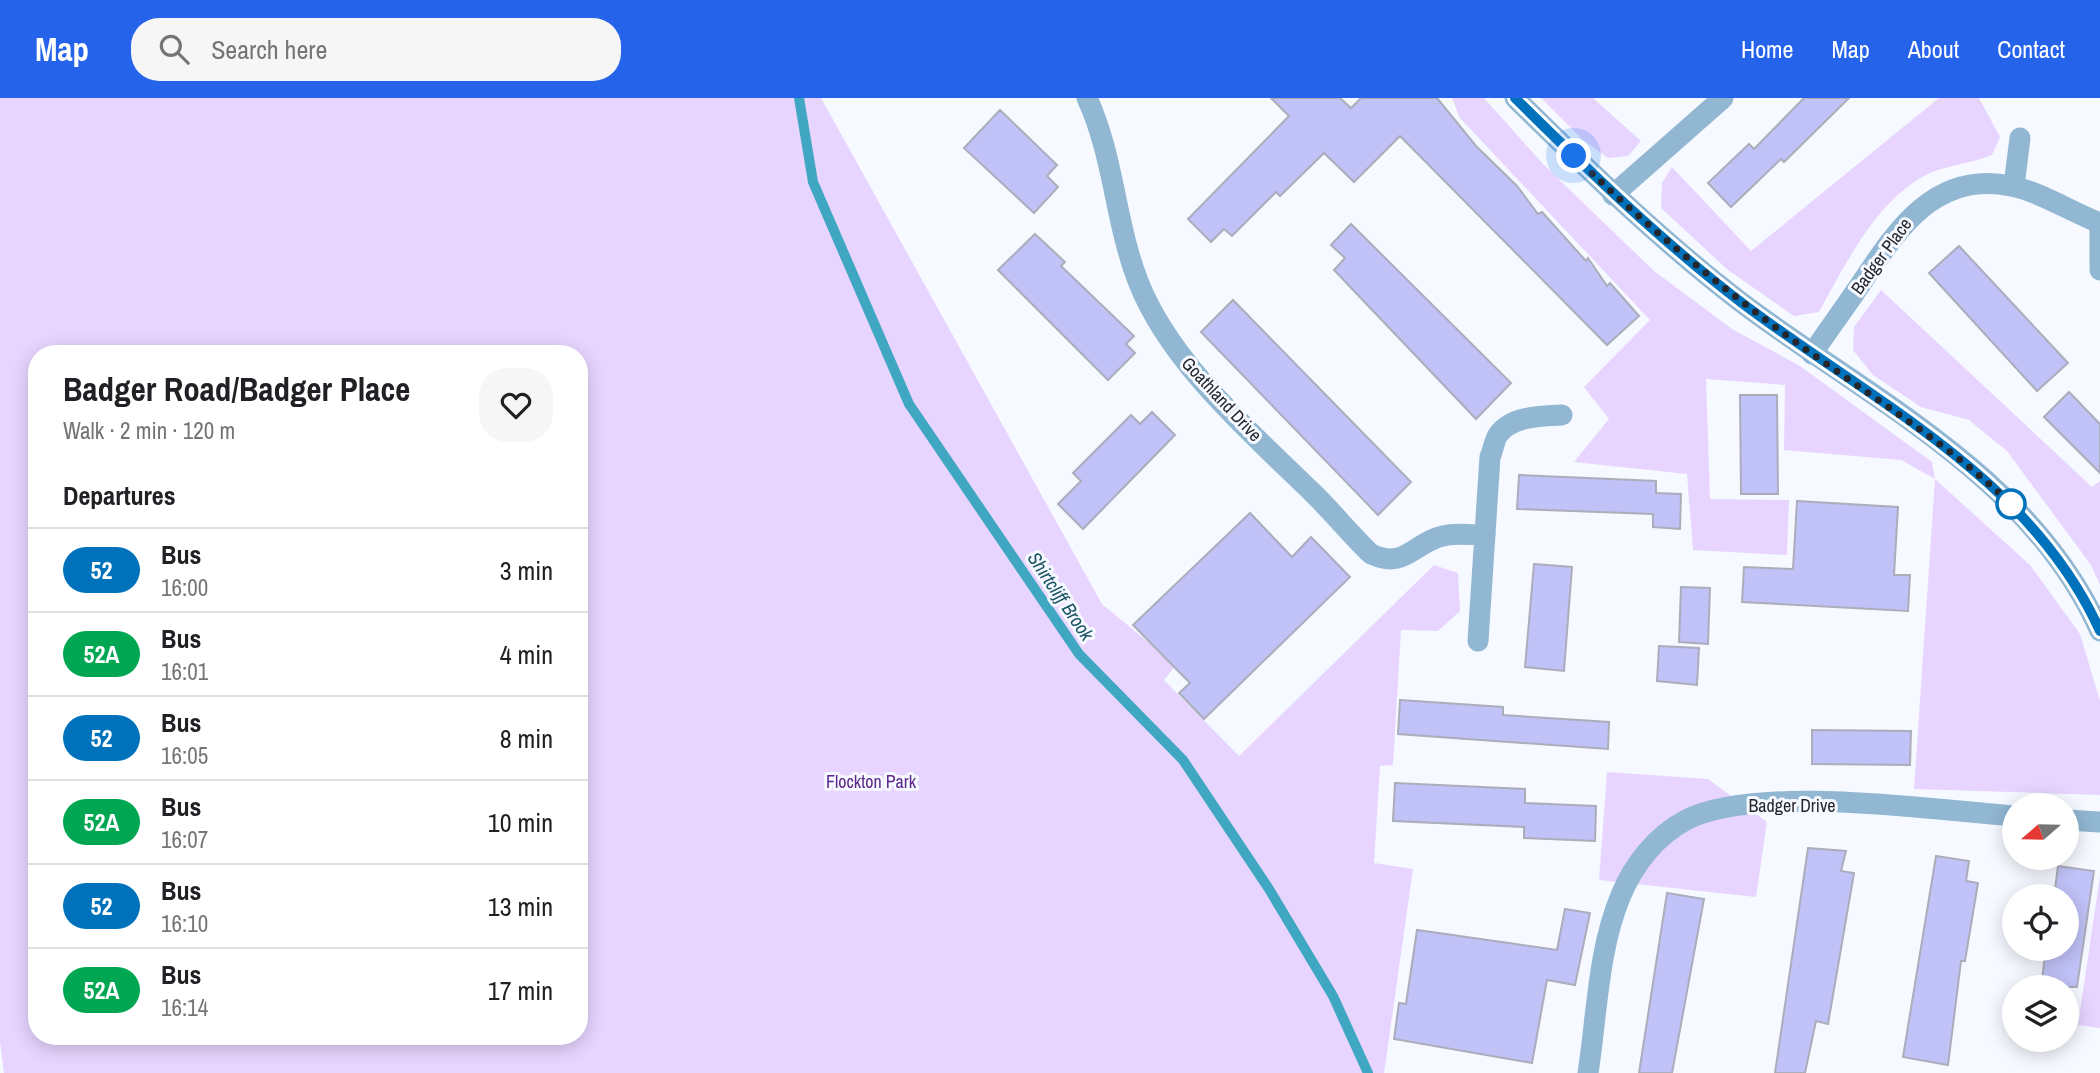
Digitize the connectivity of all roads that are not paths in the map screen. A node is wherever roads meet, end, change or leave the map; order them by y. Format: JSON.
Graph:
{"nodes":[{"id":1,"x":1087,"y":98,"type":"edge"},
{"id":2,"x":1515,"y":98,"type":"edge"},
{"id":3,"x":1723,"y":98,"type":"edge"},
{"id":4,"x":2020,"y":138,"type":"dead end"},
{"id":5,"x":2014,"y":186,"type":"junction"},
{"id":6,"x":1613,"y":195,"type":"junction"},
{"id":7,"x":2100,"y":223,"type":"edge"},
{"id":8,"x":2100,"y":270,"type":"edge"},
{"id":9,"x":1812,"y":354,"type":"junction"},
{"id":10,"x":1562,"y":415,"type":"dead end"},
{"id":11,"x":1485,"y":535,"type":"junction"},
{"id":12,"x":2100,"y":631,"type":"edge"},
{"id":13,"x":1478,"y":641,"type":"dead end"},
{"id":14,"x":2002,"y":815,"type":"edge"},
{"id":15,"x":2079,"y":821,"type":"edge"},
{"id":16,"x":2100,"y":822,"type":"edge"},
{"id":17,"x":1588,"y":1073,"type":"edge"}],
"edges":[{"from":1,"to":11,"type":"street","name":"Goathland Drive"},
{"from":2,"to":6,"type":"street"},
{"from":3,"to":6,"type":"street"},
{"from":4,"to":5,"type":"street"},
{"from":5,"to":7,"type":"street","name":"Badger Place"},
{"from":5,"to":9,"type":"street","name":"Badger Place"},
{"from":6,"to":9,"type":"street"},
{"from":7,"to":8,"type":"street","name":"Badger Place"},
{"from":9,"to":12,"type":"street"},
{"from":10,"to":11,"type":"street"},
{"from":11,"to":13,"type":"street"},
{"from":14,"to":17,"type":"street","name":"Badger Drive"},
{"from":15,"to":16,"type":"street"}]}
